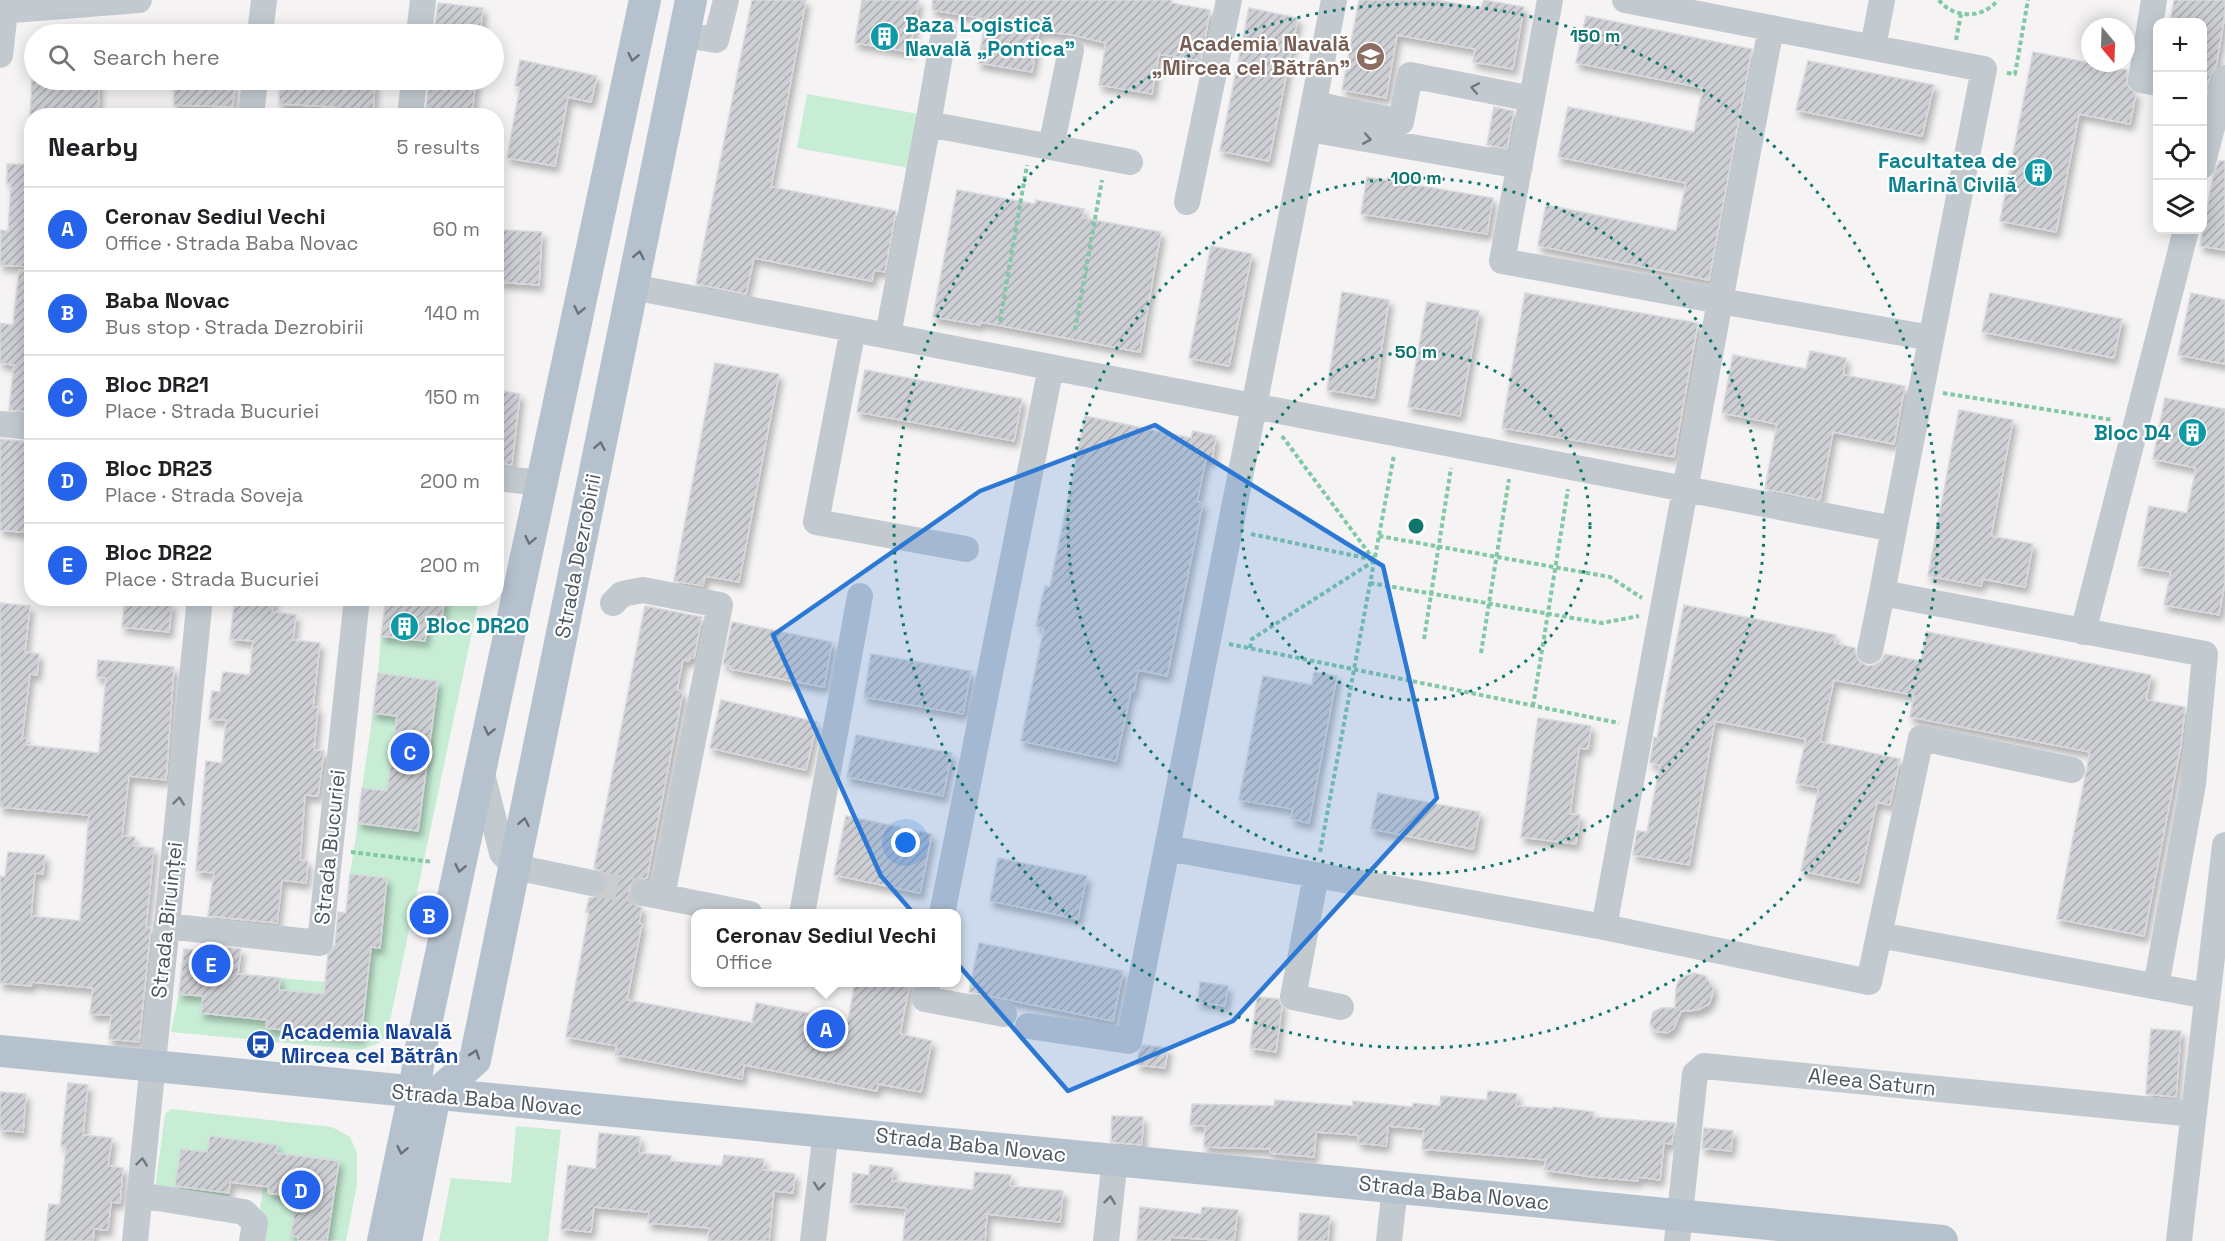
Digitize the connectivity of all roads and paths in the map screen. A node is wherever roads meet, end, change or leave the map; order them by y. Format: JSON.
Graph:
{"nodes":[{"id":1,"x":139,"y":0,"type":"edge"},
{"id":2,"x":264,"y":0,"type":"edge"},
{"id":3,"x":423,"y":0,"type":"edge"},
{"id":4,"x":645,"y":0,"type":"edge"},
{"id":5,"x":691,"y":0,"type":"edge"},
{"id":6,"x":726,"y":0,"type":"edge"},
{"id":7,"x":1229,"y":0,"type":"edge"},
{"id":8,"x":1334,"y":0,"type":"edge"},
{"id":9,"x":1550,"y":0,"type":"edge"},
{"id":10,"x":1625,"y":0,"type":"edge"},
{"id":11,"x":1882,"y":0,"type":"edge"},
{"id":12,"x":1939,"y":0,"type":"edge"},
{"id":13,"x":1998,"y":0,"type":"edge"},
{"id":14,"x":2028,"y":0,"type":"edge"},
{"id":15,"x":2154,"y":0,"type":"edge"},
{"id":16,"x":3,"y":11,"type":"edge"},
{"id":17,"x":261,"y":24,"type":"edge"},
{"id":18,"x":420,"y":24,"type":"edge"},
{"id":19,"x":1772,"y":28,"type":"junction"},
{"id":20,"x":944,"y":32,"type":"dead end"},
{"id":21,"x":684,"y":35,"type":"junction"},
{"id":22,"x":1873,"y":47,"type":"junction"},
{"id":23,"x":1071,"y":50,"type":"dead end"},
{"id":24,"x":0,"y":55,"type":"edge"},
{"id":25,"x":1984,"y":69,"type":"junction"},
{"id":26,"x":2153,"y":82,"type":"edge"},
{"id":27,"x":2216,"y":88,"type":"edge"},
{"id":28,"x":254,"y":90,"type":"edge"},
{"id":29,"x":413,"y":90,"type":"edge"},
{"id":30,"x":1532,"y":99,"type":"junction"},
{"id":31,"x":252,"y":108,"type":"edge"},
{"id":32,"x":411,"y":108,"type":"edge"},
{"id":33,"x":1311,"y":117,"type":"junction"},
{"id":34,"x":928,"y":124,"type":"junction"},
{"id":35,"x":2207,"y":138,"type":"edge"},
{"id":36,"x":1040,"y":145,"type":"junction"},
{"id":37,"x":1118,"y":160,"type":"joint"},
{"id":38,"x":1520,"y":166,"type":"junction"},
{"id":39,"x":1187,"y":202,"type":"dead end"},
{"id":40,"x":2185,"y":234,"type":"edge"},
{"id":41,"x":633,"y":287,"type":"junction"},
{"id":42,"x":1720,"y":301,"type":"junction"},
{"id":43,"x":1000,"y":321,"type":"dead end"},
{"id":44,"x":853,"y":329,"type":"junction"},
{"id":45,"x":1075,"y":330,"type":"dead end"},
{"id":46,"x":888,"y":335,"type":"junction"},
{"id":47,"x":1931,"y":338,"type":"junction"},
{"id":48,"x":1051,"y":367,"type":"junction"},
{"id":49,"x":1921,"y":389,"type":"junction"},
{"id":50,"x":1254,"y":406,"type":"junction"},
{"id":51,"x":1285,"y":412,"type":"junction"},
{"id":52,"x":0,"y":424,"type":"edge"},
{"id":53,"x":2136,"y":424,"type":"junction"},
{"id":54,"x":24,"y":426,"type":"edge"},
{"id":55,"x":1398,"y":434,"type":"junction"},
{"id":56,"x":1454,"y":445,"type":"junction"},
{"id":57,"x":1512,"y":456,"type":"junction"},
{"id":58,"x":1572,"y":467,"type":"junction"},
{"id":59,"x":504,"y":479,"type":"edge"},
{"id":60,"x":542,"y":483,"type":"junction"},
{"id":61,"x":1685,"y":489,"type":"junction"},
{"id":62,"x":1894,"y":529,"type":"junction"},
{"id":63,"x":1230,"y":530,"type":"junction"},
{"id":64,"x":1379,"y":536,"type":"junction"},
{"id":65,"x":1438,"y":547,"type":"junction"},
{"id":66,"x":966,"y":549,"type":"dead end"},
{"id":67,"x":1496,"y":557,"type":"junction"},
{"id":68,"x":1375,"y":560,"type":"junction"},
{"id":69,"x":1555,"y":568,"type":"junction"},
{"id":70,"x":1370,"y":583,"type":"junction"},
{"id":71,"x":1882,"y":593,"type":"junction"},
{"id":72,"x":1431,"y":594,"type":"junction"},
{"id":73,"x":860,"y":596,"type":"dead end"},
{"id":74,"x":614,"y":603,"type":"dead end"},
{"id":75,"x":1489,"y":604,"type":"junction"},
{"id":76,"x":199,"y":606,"type":"edge"},
{"id":77,"x":356,"y":606,"type":"edge"},
{"id":78,"x":1663,"y":611,"type":"junction"},
{"id":79,"x":1548,"y":614,"type":"junction"},
{"id":80,"x":2083,"y":632,"type":"junction"},
{"id":81,"x":1424,"y":639,"type":"dead end"},
{"id":82,"x":1208,"y":640,"type":"junction"},
{"id":83,"x":1250,"y":649,"type":"junction"},
{"id":84,"x":1870,"y":651,"type":"dead end"},
{"id":85,"x":1481,"y":653,"type":"dead end"},
{"id":86,"x":1354,"y":669,"type":"junction"},
{"id":87,"x":1533,"y":706,"type":"junction"},
{"id":88,"x":1641,"y":727,"type":"junction"},
{"id":89,"x":481,"y":770,"type":"junction"},
{"id":90,"x":2072,"y":770,"type":"dead end"},
{"id":91,"x":2225,"y":845,"type":"edge"},
{"id":92,"x":1167,"y":848,"type":"junction"},
{"id":93,"x":330,"y":850,"type":"junction"},
{"id":94,"x":434,"y":862,"type":"dead end"},
{"id":95,"x":515,"y":867,"type":"junction"},
{"id":96,"x":1316,"y":875,"type":"junction"},
{"id":97,"x":592,"y":883,"type":"tunnel mouth"},
{"id":98,"x":724,"y":909,"type":"edge"},
{"id":99,"x":803,"y":909,"type":"edge"},
{"id":100,"x":943,"y":909,"type":"edge"},
{"id":101,"x":166,"y":927,"type":"junction"},
{"id":102,"x":1604,"y":927,"type":"junction"},
{"id":103,"x":1879,"y":935,"type":"junction"},
{"id":104,"x":2156,"y":986,"type":"junction"},
{"id":105,"x":927,"y":987,"type":"edge"},
{"id":106,"x":2207,"y":996,"type":"junction"},
{"id":107,"x":1341,"y":1006,"type":"dead end"},
{"id":108,"x":1004,"y":1014,"type":"dead end"},
{"id":109,"x":1028,"y":1026,"type":"dead end"},
{"id":110,"x":0,"y":1051,"type":"edge"},
{"id":111,"x":152,"y":1067,"type":"junction"},
{"id":112,"x":425,"y":1094,"type":"junction"},
{"id":113,"x":2194,"y":1114,"type":"junction"},
{"id":114,"x":826,"y":1131,"type":"junction"},
{"id":115,"x":1115,"y":1159,"type":"junction"},
{"id":116,"x":1395,"y":1187,"type":"junction"},
{"id":117,"x":139,"y":1195,"type":"junction"},
{"id":118,"x":1678,"y":1228,"type":"edge"},
{"id":119,"x":135,"y":1241,"type":"edge"},
{"id":120,"x":252,"y":1241,"type":"edge"},
{"id":121,"x":383,"y":1241,"type":"edge"},
{"id":122,"x":406,"y":1241,"type":"edge"},
{"id":123,"x":813,"y":1241,"type":"edge"},
{"id":124,"x":1106,"y":1241,"type":"edge"},
{"id":125,"x":1389,"y":1241,"type":"edge"},
{"id":126,"x":1942,"y":1241,"type":"edge"},
{"id":127,"x":2179,"y":1241,"type":"edge"}],
"edges":[{"from":1,"to":16,"type":"street"},
{"from":2,"to":17,"type":"street"},
{"from":3,"to":18,"type":"street"},
{"from":4,"to":60,"type":"main road","one_way":true},
{"from":5,"to":21,"type":"main road","name":"Strada Dezrobirii"},
{"from":6,"to":21,"type":"street"},
{"from":7,"to":39,"type":"street"},
{"from":8,"to":33,"type":"street"},
{"from":9,"to":30,"type":"street"},
{"from":10,"to":19,"type":"street"},
{"from":11,"to":22,"type":"street"},
{"from":12,"to":13,"type":"path"},
{"from":14,"to":25,"type":"path"},
{"from":15,"to":26,"type":"street"},
{"from":16,"to":24,"type":"street"},
{"from":19,"to":22,"type":"street"},
{"from":19,"to":42,"type":"street"},
{"from":20,"to":34,"type":"street"},
{"from":41,"to":21,"type":"main road","name":"Strada Dezrobirii","one_way":true},
{"from":22,"to":25,"type":"street"},
{"from":23,"to":36,"type":"street"},
{"from":25,"to":47,"type":"street"},
{"from":27,"to":35,"type":"street"},
{"from":28,"to":31,"type":"street"},
{"from":29,"to":32,"type":"street"},
{"from":30,"to":33,"type":"street","one_way":true},
{"from":30,"to":38,"type":"street"},
{"from":33,"to":38,"type":"street","one_way":true},
{"from":33,"to":50,"type":"street"},
{"from":34,"to":36,"type":"street"},
{"from":34,"to":46,"type":"street"},
{"from":36,"to":37,"type":"street"},
{"from":36,"to":43,"type":"path"},
{"from":37,"to":45,"type":"path"},
{"from":38,"to":42,"type":"street"},
{"from":40,"to":53,"type":"street"},
{"from":41,"to":44,"type":"street"},
{"from":95,"to":41,"type":"main road","name":"Strada Dezrobirii","one_way":true},
{"from":42,"to":47,"type":"street"},
{"from":42,"to":61,"type":"street"},
{"from":44,"to":46,"type":"street"},
{"from":44,"to":66,"type":"street"},
{"from":46,"to":48,"type":"street"},
{"from":47,"to":49,"type":"street"},
{"from":48,"to":50,"type":"street"},
{"from":48,"to":100,"type":"street"},
{"from":49,"to":53,"type":"path"},
{"from":49,"to":62,"type":"street"},
{"from":50,"to":51,"type":"street"},
{"from":50,"to":63,"type":"street"},
{"from":51,"to":55,"type":"street"},
{"from":51,"to":68,"type":"path"},
{"from":52,"to":54,"type":"street"},
{"from":53,"to":80,"type":"street"},
{"from":55,"to":56,"type":"street"},
{"from":55,"to":64,"type":"path"},
{"from":56,"to":57,"type":"street"},
{"from":56,"to":65,"type":"path"},
{"from":57,"to":58,"type":"street"},
{"from":57,"to":67,"type":"path"},
{"from":58,"to":61,"type":"street"},
{"from":58,"to":69,"type":"path"},
{"from":59,"to":60,"type":"street"},
{"from":60,"to":89,"type":"main road","one_way":true},
{"from":61,"to":62,"type":"street"},
{"from":61,"to":78,"type":"street"},
{"from":62,"to":71,"type":"street"},
{"from":63,"to":68,"type":"path"},
{"from":63,"to":82,"type":"street"},
{"from":64,"to":65,"type":"path"},
{"from":64,"to":68,"type":"path"},
{"from":65,"to":67,"type":"path"},
{"from":65,"to":72,"type":"path"},
{"from":67,"to":69,"type":"path"},
{"from":67,"to":75,"type":"path"},
{"from":68,"to":70,"type":"path"},
{"from":68,"to":83,"type":"path"},
{"from":69,"to":78,"type":"path"},
{"from":69,"to":79,"type":"path"},
{"from":70,"to":72,"type":"path"},
{"from":70,"to":86,"type":"path"},
{"from":71,"to":80,"type":"street"},
{"from":71,"to":84,"type":"street"},
{"from":72,"to":75,"type":"path"},
{"from":72,"to":81,"type":"path"},
{"from":73,"to":99,"type":"street"},
{"from":74,"to":98,"type":"street"},
{"from":75,"to":79,"type":"path"},
{"from":75,"to":85,"type":"path"},
{"from":101,"to":76,"type":"street","name":"Strada Biruinței","one_way":true},
{"from":77,"to":93,"type":"street","name":"Strada Bucuriei"},
{"from":78,"to":79,"type":"path"},
{"from":78,"to":88,"type":"street"},
{"from":79,"to":87,"type":"path"},
{"from":80,"to":104,"type":"street"},
{"from":82,"to":83,"type":"path"},
{"from":82,"to":92,"type":"street"},
{"from":83,"to":86,"type":"path"},
{"from":86,"to":87,"type":"path"},
{"from":86,"to":96,"type":"path"},
{"from":87,"to":88,"type":"path"},
{"from":88,"to":102,"type":"street"},
{"from":89,"to":95,"type":"street"},
{"from":89,"to":112,"type":"main road","one_way":true},
{"from":90,"to":103,"type":"street"},
{"from":91,"to":106,"type":"street"},
{"from":92,"to":96,"type":"street"},
{"from":92,"to":109,"type":"street"},
{"from":93,"to":94,"type":"path"},
{"from":93,"to":101,"type":"street","name":"Strada Bucuriei"},
{"from":95,"to":97,"type":"street"},
{"from":112,"to":95,"type":"main road","name":"Strada Dezrobirii","one_way":true},
{"from":96,"to":102,"type":"street"},
{"from":96,"to":107,"type":"street"},
{"from":101,"to":111,"type":"street","name":"Strada Biruinței"},
{"from":102,"to":103,"type":"street"},
{"from":103,"to":104,"type":"street"},
{"from":104,"to":106,"type":"street"},
{"from":105,"to":108,"type":"street"},
{"from":106,"to":113,"type":"street"},
{"from":110,"to":111,"type":"main road","name":"Strada Baba Novac"},
{"from":111,"to":112,"type":"main road","name":"Strada Baba Novac"},
{"from":117,"to":111,"type":"street","name":"Strada Biruinței","one_way":true},
{"from":112,"to":114,"type":"main road","name":"Strada Baba Novac"},
{"from":112,"to":121,"type":"main road","one_way":true},
{"from":112,"to":122,"type":"main road"},
{"from":113,"to":118,"type":"street","name":"Aleea Saturn"},
{"from":113,"to":127,"type":"street"},
{"from":114,"to":115,"type":"main road","name":"Strada Baba Novac"},
{"from":114,"to":123,"type":"street","one_way":true},
{"from":115,"to":116,"type":"main road","name":"Strada Baba Novac"},
{"from":124,"to":115,"type":"street","one_way":true},
{"from":116,"to":118,"type":"main road","name":"Strada Baba Novac"},
{"from":116,"to":125,"type":"street"},
{"from":117,"to":119,"type":"street","name":"Strada Biruinței"},
{"from":117,"to":120,"type":"street"},
{"from":118,"to":126,"type":"main road","name":"Strada Baba Novac"}]}
